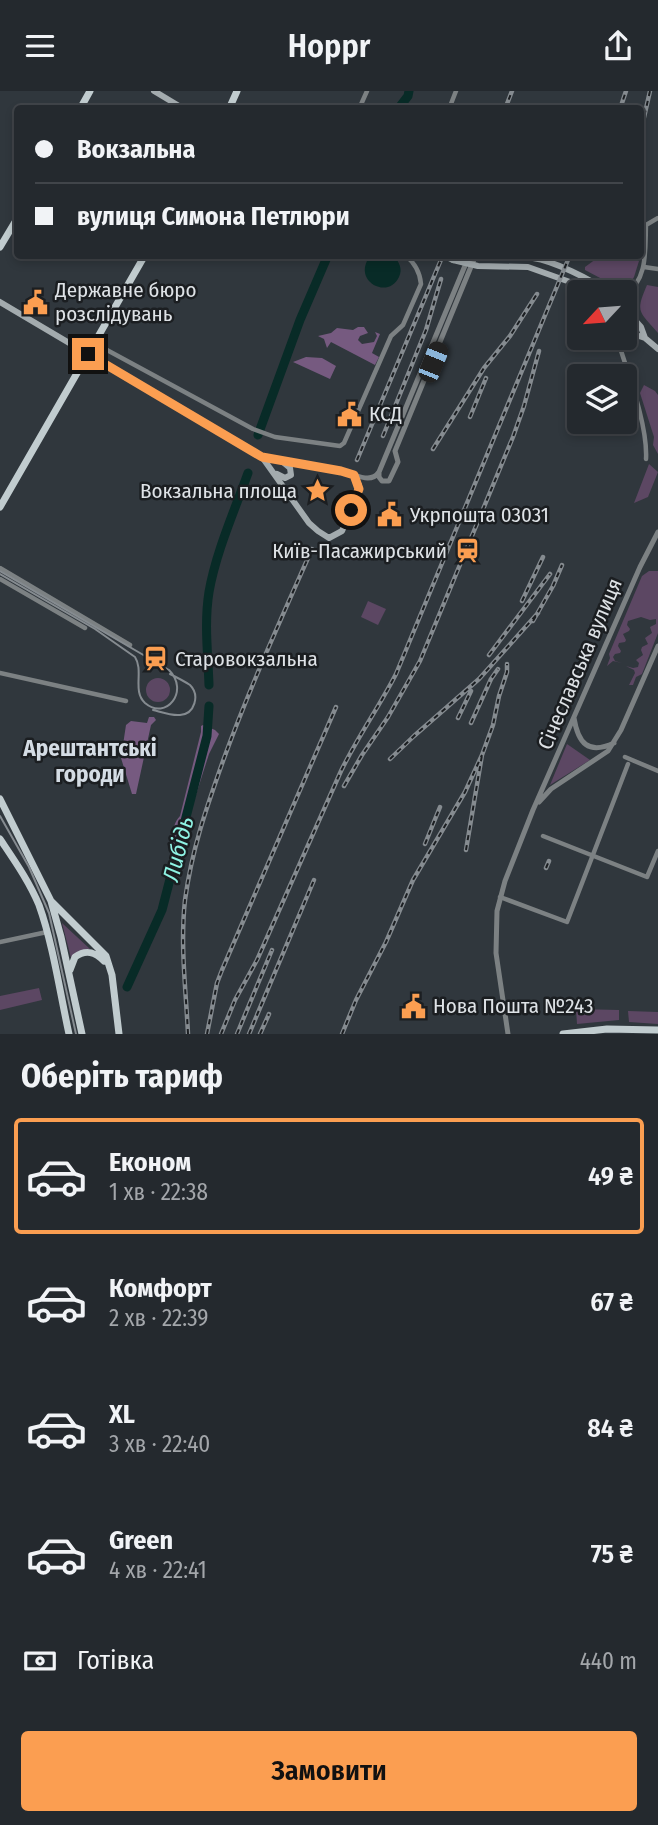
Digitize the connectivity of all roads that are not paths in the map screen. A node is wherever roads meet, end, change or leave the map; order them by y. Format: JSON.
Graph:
{"nodes":[{"id":1,"x":154,"y":91,"type":"edge"},
{"id":2,"x":177,"y":105,"type":"edge"},
{"id":3,"x":658,"y":218,"type":"edge"},
{"id":4,"x":14,"y":224,"type":"edge"},
{"id":5,"x":0,"y":247,"type":"edge"},
{"id":6,"x":143,"y":259,"type":"edge"},
{"id":7,"x":410,"y":259,"type":"edge"},
{"id":8,"x":451,"y":259,"type":"edge"},
{"id":9,"x":470,"y":259,"type":"edge"},
{"id":10,"x":536,"y":259,"type":"edge"},
{"id":11,"x":469,"y":265,"type":"junction"},
{"id":12,"x":644,"y":267,"type":"junction"},
{"id":13,"x":658,"y":268,"type":"edge"},
{"id":14,"x":590,"y":280,"type":"edge"},
{"id":15,"x":567,"y":281,"type":"edge"},
{"id":16,"x":637,"y":284,"type":"edge"},
{"id":17,"x":0,"y":302,"type":"edge"},
{"id":18,"x":637,"y":322,"type":"edge"},
{"id":19,"x":637,"y":335,"type":"edge"},
{"id":20,"x":645,"y":338,"type":"junction"},
{"id":21,"x":94,"y":343,"type":"junction"},
{"id":22,"x":658,"y":348,"type":"edge"},
{"id":23,"x":621,"y":350,"type":"edge"},
{"id":24,"x":88,"y":354,"type":"junction"},
{"id":25,"x":396,"y":455,"type":"junction"},
{"id":26,"x":262,"y":457,"type":"junction"},
{"id":27,"x":386,"y":457,"type":"junction"},
{"id":28,"x":646,"y":459,"type":"dead end"},
{"id":29,"x":279,"y":460,"type":"junction"},
{"id":30,"x":274,"y":473,"type":"junction"},
{"id":31,"x":379,"y":473,"type":"junction"},
{"id":32,"x":356,"y":476,"type":"junction"},
{"id":33,"x":0,"y":507,"type":"edge"},
{"id":34,"x":658,"y":532,"type":"edge"},
{"id":35,"x":658,"y":538,"type":"edge"},
{"id":36,"x":650,"y":544,"type":"junction"},
{"id":37,"x":0,"y":568,"type":"edge"},
{"id":38,"x":0,"y":579,"type":"edge"},
{"id":39,"x":85,"y":628,"type":"dead end"},
{"id":40,"x":130,"y":645,"type":"dead end"},
{"id":41,"x":658,"y":646,"type":"edge"},
{"id":42,"x":0,"y":673,"type":"edge"},
{"id":43,"x":126,"y":701,"type":"dead end"},
{"id":44,"x":574,"y":718,"type":"junction"},
{"id":45,"x":614,"y":742,"type":"junction"},
{"id":46,"x":625,"y":757,"type":"dead end"},
{"id":47,"x":628,"y":764,"type":"dead end"},
{"id":48,"x":658,"y":771,"type":"edge"},
{"id":49,"x":0,"y":799,"type":"edge"},
{"id":50,"x":533,"y":810,"type":"junction"},
{"id":51,"x":543,"y":837,"type":"dead end"},
{"id":52,"x":0,"y":839,"type":"edge"},
{"id":53,"x":658,"y":851,"type":"edge"},
{"id":54,"x":594,"y":856,"type":"junction"},
{"id":55,"x":500,"y":897,"type":"junction"},
{"id":56,"x":51,"y":901,"type":"junction"},
{"id":57,"x":47,"y":932,"type":"junction"},
{"id":58,"x":0,"y":942,"type":"edge"},
{"id":59,"x":69,"y":974,"type":"junction"},
{"id":60,"x":658,"y":1030,"type":"edge"},
{"id":61,"x":69,"y":1034,"type":"edge"},
{"id":62,"x":82,"y":1034,"type":"edge"},
{"id":63,"x":117,"y":1034,"type":"edge"},
{"id":64,"x":508,"y":1034,"type":"edge"},
{"id":65,"x":564,"y":1034,"type":"edge"}],
"edges":[{"from":1,"to":2,"type":"main road"},
{"from":3,"to":12,"type":"street"},
{"from":4,"to":5,"type":"main road"},
{"from":6,"to":21,"type":"main road"},
{"from":7,"to":21,"type":"street"},
{"from":8,"to":11,"type":"main road","bridge":true},
{"from":9,"to":11,"type":"street"},
{"from":10,"to":14,"type":"main road"},
{"from":11,"to":15,"type":"main road"},
{"from":11,"to":25,"type":"street"},
{"from":11,"to":27,"type":"street"},
{"from":12,"to":13,"type":"street"},
{"from":12,"to":16,"type":"street"},
{"from":17,"to":24,"type":"main road"},
{"from":18,"to":20,"type":"main road"},
{"from":19,"to":20,"type":"main road"},
{"from":20,"to":22,"type":"main road"},
{"from":21,"to":24,"type":"main road"},
{"from":23,"to":28,"type":"street"},
{"from":24,"to":26,"type":"main road"},
{"from":24,"to":33,"type":"main road"},
{"from":25,"to":27,"type":"street"},
{"from":25,"to":31,"type":"street"},
{"from":26,"to":29,"type":"main road"},
{"from":26,"to":30,"type":"main road"},
{"from":27,"to":31,"type":"street"},
{"from":29,"to":30,"type":"main road"},
{"from":29,"to":32,"type":"main road"},
{"from":30,"to":32,"type":"main road"},
{"from":31,"to":32,"type":"street"},
{"from":34,"to":36,"type":"street","name":"Січеславська вулиця"},
{"from":35,"to":36,"type":"street"},
{"from":36,"to":44,"type":"street","name":"Січеславська вулиця"},
{"from":37,"to":40,"type":"street"},
{"from":38,"to":39,"type":"street"},
{"from":41,"to":45,"type":"street"},
{"from":42,"to":43,"type":"street"},
{"from":44,"to":45,"type":"street"},
{"from":44,"to":50,"type":"street","name":"Січеславська вулиця"},
{"from":45,"to":50,"type":"street"},
{"from":46,"to":48,"type":"street"},
{"from":47,"to":54,"type":"street"},
{"from":49,"to":56,"type":"main road"},
{"from":50,"to":55,"type":"street","name":"Січеславська вулиця"},
{"from":51,"to":54,"type":"street"},
{"from":52,"to":57,"type":"main road"},
{"from":53,"to":54,"type":"street"},
{"from":54,"to":55,"type":"street"},
{"from":55,"to":64,"type":"street","name":"Січеславська вулиця"},
{"from":56,"to":59,"type":"main road"},
{"from":56,"to":63,"type":"main road"},
{"from":57,"to":58,"type":"street"},
{"from":57,"to":61,"type":"main road"},
{"from":59,"to":62,"type":"main road"},
{"from":59,"to":63,"type":"main road"},
{"from":60,"to":65,"type":"main road"}]}
